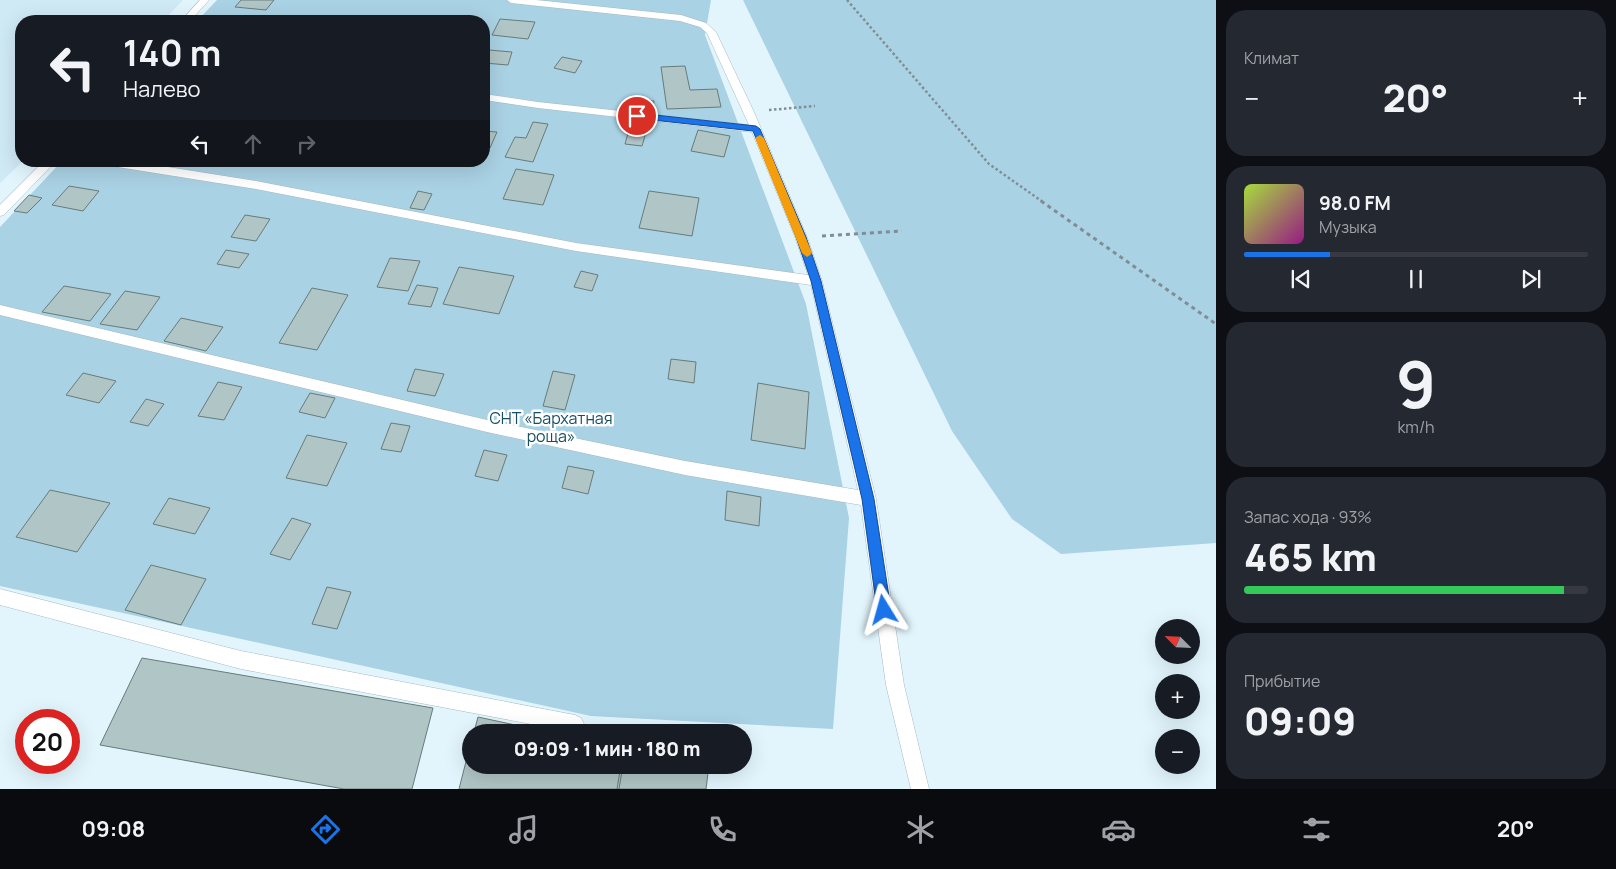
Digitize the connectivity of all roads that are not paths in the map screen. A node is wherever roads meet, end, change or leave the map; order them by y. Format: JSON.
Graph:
{"nodes":[{"id":1,"x":205,"y":0,"type":"edge"},
{"id":2,"x":510,"y":0,"type":"edge"},
{"id":3,"x":191,"y":15,"type":"edge"},
{"id":4,"x":490,"y":98,"type":"edge"},
{"id":5,"x":756,"y":129,"type":"junction"},
{"id":6,"x":45,"y":167,"type":"edge"},
{"id":7,"x":142,"y":167,"type":"edge"},
{"id":8,"x":0,"y":212,"type":"edge"},
{"id":9,"x":816,"y":281,"type":"junction"},
{"id":10,"x":0,"y":310,"type":"edge"},
{"id":11,"x":868,"y":499,"type":"junction"},
{"id":12,"x":0,"y":597,"type":"edge"},
{"id":13,"x":575,"y":724,"type":"dead end"},
{"id":14,"x":920,"y":789,"type":"edge"}],
"edges":[{"from":1,"to":3,"type":"lane"},
{"from":2,"to":5,"type":"lane"},
{"from":4,"to":5,"type":"lane"},
{"from":5,"to":9,"type":"lane"},
{"from":6,"to":8,"type":"lane"},
{"from":7,"to":9,"type":"lane"},
{"from":9,"to":11,"type":"lane"},
{"from":10,"to":11,"type":"lane"},
{"from":11,"to":14,"type":"lane"},
{"from":12,"to":13,"type":"lane"}]}
